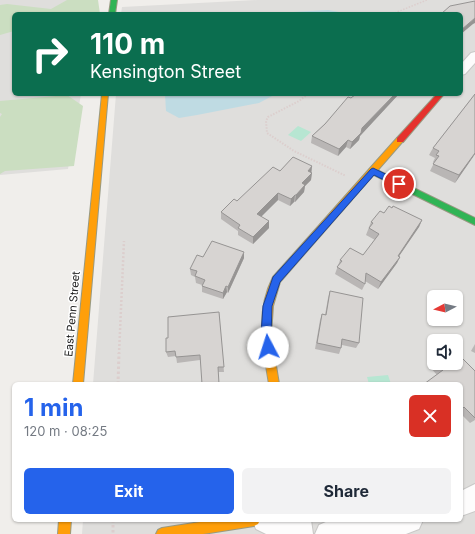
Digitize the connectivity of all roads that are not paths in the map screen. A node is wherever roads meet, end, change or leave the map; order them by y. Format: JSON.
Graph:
{"nodes":[{"id":1,"x":114,"y":0,"type":"edge"},
{"id":2,"x":112,"y":12,"type":"edge"},
{"id":3,"x":475,"y":56,"type":"edge"},
{"id":4,"x":463,"y":69,"type":"edge"},
{"id":5,"x":105,"y":96,"type":"edge"},
{"id":6,"x":439,"y":96,"type":"edge"},
{"id":7,"x":373,"y":171,"type":"junction"},
{"id":8,"x":475,"y":222,"type":"edge"},
{"id":9,"x":78,"y":382,"type":"edge"},
{"id":10,"x":274,"y":382,"type":"edge"},
{"id":11,"x":475,"y":496,"type":"edge"},
{"id":12,"x":463,"y":503,"type":"edge"},
{"id":13,"x":65,"y":522,"type":"edge"},
{"id":14,"x":241,"y":522,"type":"edge"},
{"id":15,"x":269,"y":522,"type":"edge"},
{"id":16,"x":298,"y":522,"type":"edge"},
{"id":17,"x":404,"y":522,"type":"edge"},
{"id":18,"x":64,"y":534,"type":"edge"},
{"id":19,"x":162,"y":534,"type":"edge"},
{"id":20,"x":294,"y":534,"type":"edge"},
{"id":21,"x":300,"y":534,"type":"edge"},
{"id":22,"x":328,"y":534,"type":"edge"}],
"edges":[{"from":1,"to":2,"type":"street"},
{"from":3,"to":4,"type":"street"},
{"from":5,"to":9,"type":"street","name":"East Penn Street"},
{"from":6,"to":7,"type":"street"},
{"from":7,"to":8,"type":"street"},
{"from":7,"to":10,"type":"street"},
{"from":11,"to":12,"type":"street"},
{"from":13,"to":18,"type":"street"},
{"from":14,"to":19,"type":"street"},
{"from":15,"to":20,"type":"street"},
{"from":16,"to":21,"type":"street"},
{"from":17,"to":22,"type":"street"}]}
